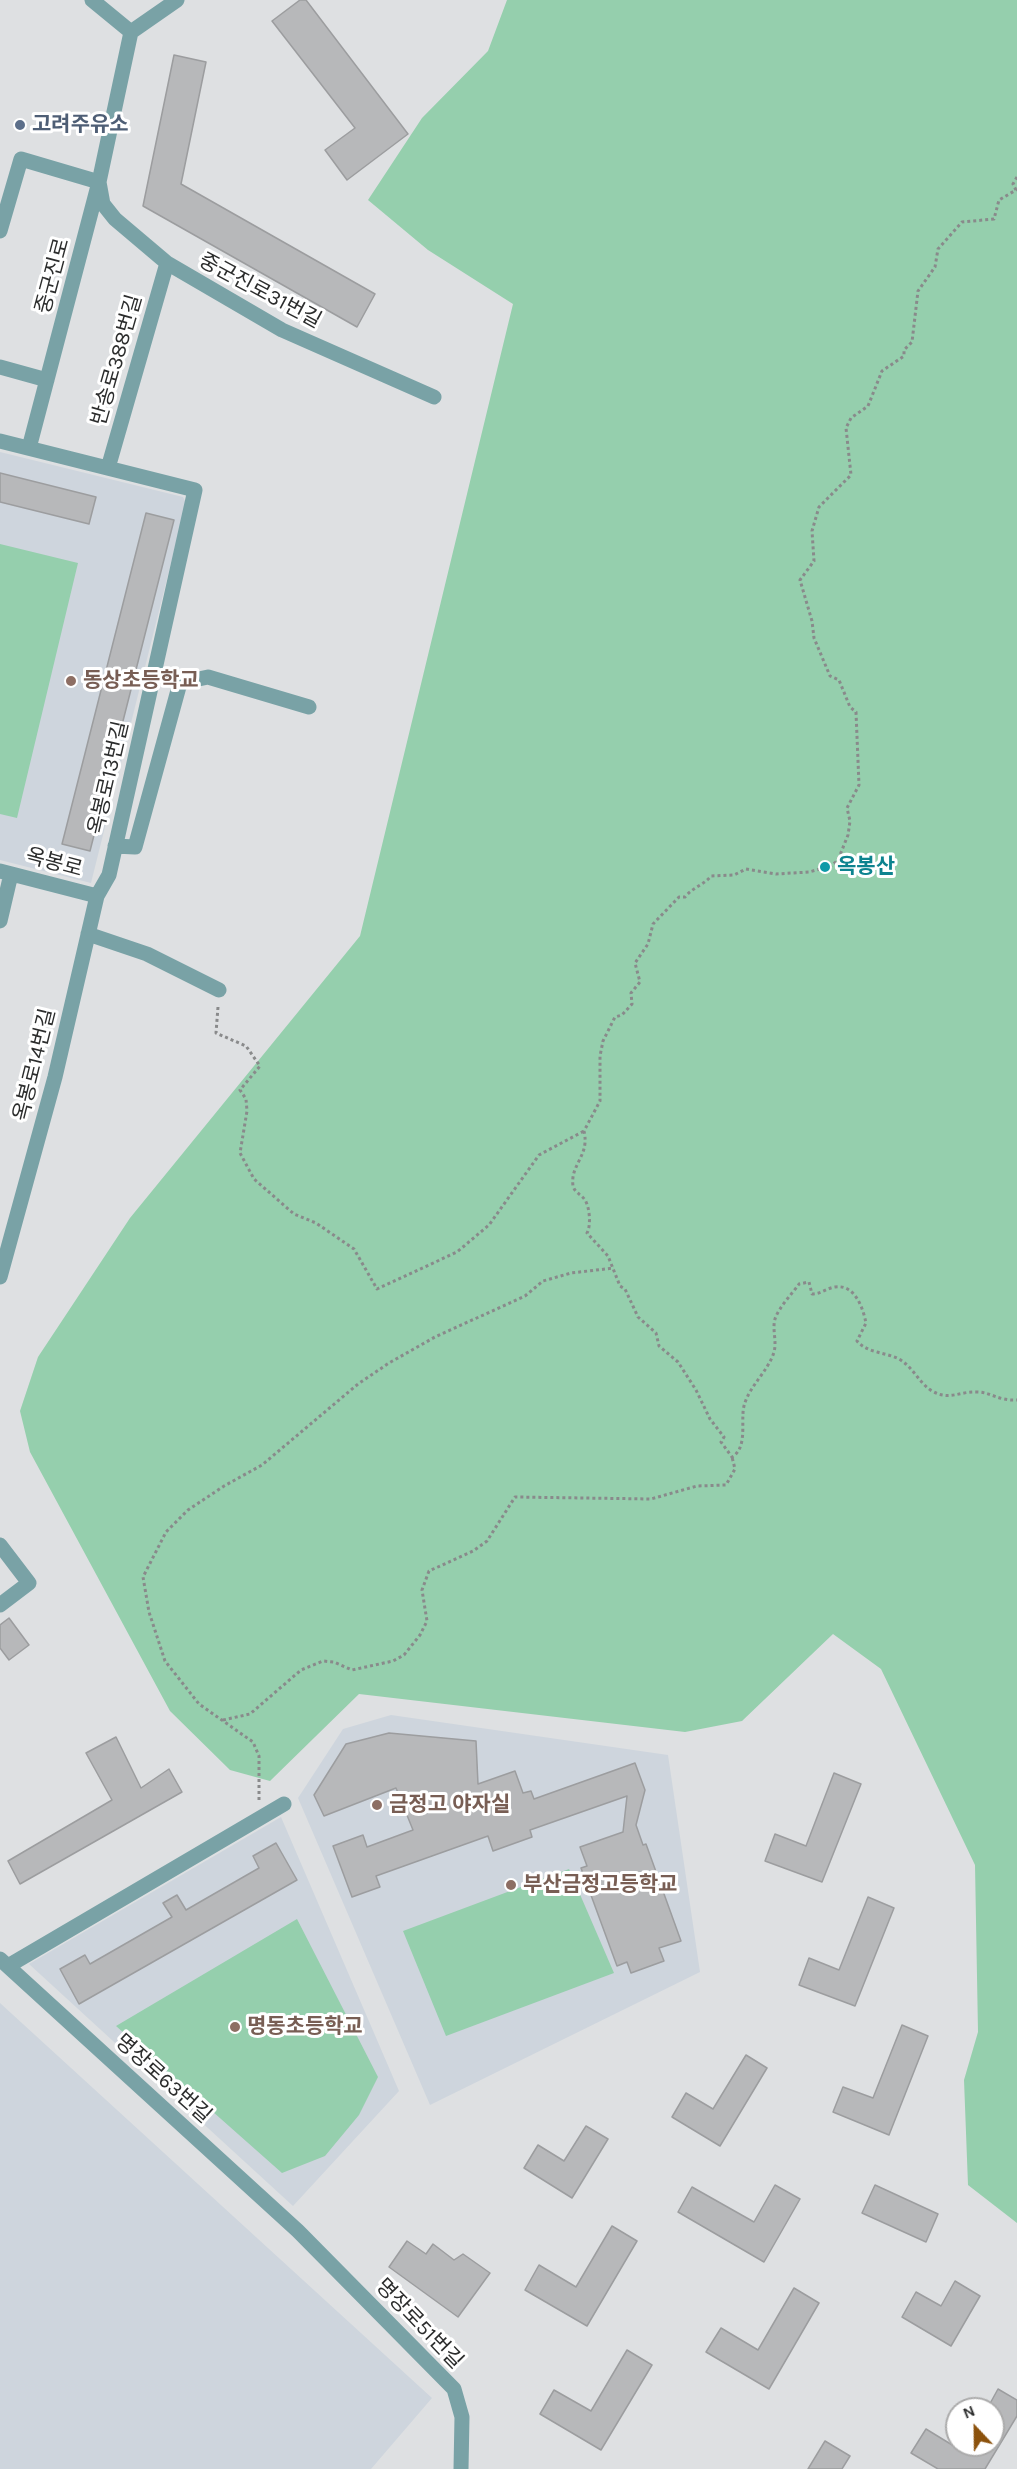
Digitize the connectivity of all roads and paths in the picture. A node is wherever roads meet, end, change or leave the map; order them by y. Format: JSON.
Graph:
{"nodes":[{"id":1,"x":92,"y":0,"type":"edge"},
{"id":2,"x":177,"y":0,"type":"edge"},
{"id":3,"x":131,"y":32,"type":"junction"},
{"id":4,"x":1017,"y":177,"type":"edge"},
{"id":5,"x":99,"y":182,"type":"junction"},
{"id":6,"x":0,"y":231,"type":"edge"},
{"id":7,"x":167,"y":263,"type":"junction"},
{"id":8,"x":0,"y":367,"type":"edge"},
{"id":9,"x":47,"y":380,"type":"junction"},
{"id":10,"x":434,"y":397,"type":"dead end"},
{"id":11,"x":0,"y":441,"type":"edge"},
{"id":12,"x":29,"y":448,"type":"junction"},
{"id":13,"x":108,"y":468,"type":"junction"},
{"id":14,"x":309,"y":707,"type":"dead end"},
{"id":15,"x":115,"y":846,"type":"junction"},
{"id":16,"x":6,"y":873,"type":"edge"},
{"id":17,"x":97,"y":896,"type":"junction"},
{"id":18,"x":0,"y":921,"type":"edge"},
{"id":19,"x":88,"y":934,"type":"junction"},
{"id":20,"x":219,"y":990,"type":"joint"},
{"id":21,"x":584,"y":1131,"type":"junction"},
{"id":22,"x":614,"y":1268,"type":"junction"},
{"id":23,"x":0,"y":1276,"type":"edge"},
{"id":24,"x":1017,"y":1400,"type":"edge"},
{"id":25,"x":732,"y":1456,"type":"junction"},
{"id":26,"x":0,"y":1545,"type":"edge"},
{"id":27,"x":0,"y":1605,"type":"edge"},
{"id":28,"x":223,"y":1720,"type":"junction"},
{"id":29,"x":284,"y":1804,"type":"dead end"},
{"id":30,"x":259,"y":1817,"type":"junction"},
{"id":31,"x":4,"y":1963,"type":"edge"},
{"id":32,"x":298,"y":2231,"type":"joint"},
{"id":33,"x":461,"y":2469,"type":"edge"}],
"edges":[{"from":1,"to":3,"type":"street"},
{"from":2,"to":3,"type":"street"},
{"from":3,"to":5,"type":"street","name":"중군진로"},
{"from":4,"to":21,"type":"path"},
{"from":5,"to":6,"type":"street"},
{"from":5,"to":7,"type":"street","name":"중군진로31번길"},
{"from":5,"to":9,"type":"street","name":"중군진로"},
{"from":7,"to":10,"type":"street","name":"중군진로31번길"},
{"from":7,"to":13,"type":"street","name":"반송로388번길"},
{"from":8,"to":9,"type":"street"},
{"from":9,"to":12,"type":"street","name":"중군진로"},
{"from":11,"to":12,"type":"street"},
{"from":12,"to":13,"type":"street"},
{"from":13,"to":15,"type":"street","name":"옥봉로13번길"},
{"from":14,"to":15,"type":"street"},
{"from":15,"to":17,"type":"street","name":"옥봉로13번길"},
{"from":16,"to":17,"type":"street","name":"옥봉로"},
{"from":16,"to":18,"type":"street"},
{"from":17,"to":19,"type":"street","name":"옥봉로14번길"},
{"from":19,"to":20,"type":"street"},
{"from":19,"to":23,"type":"street","name":"옥봉로14번길"},
{"from":20,"to":21,"type":"path"},
{"from":21,"to":22,"type":"path"},
{"from":22,"to":25,"type":"path"},
{"from":22,"to":28,"type":"path"},
{"from":24,"to":25,"type":"path"},
{"from":25,"to":28,"type":"path"},
{"from":26,"to":27,"type":"street"},
{"from":28,"to":30,"type":"path"},
{"from":29,"to":30,"type":"street"},
{"from":30,"to":31,"type":"street"},
{"from":31,"to":32,"type":"street","name":"명장로63번길"},
{"from":32,"to":33,"type":"street","name":"명장로51번길"}]}
